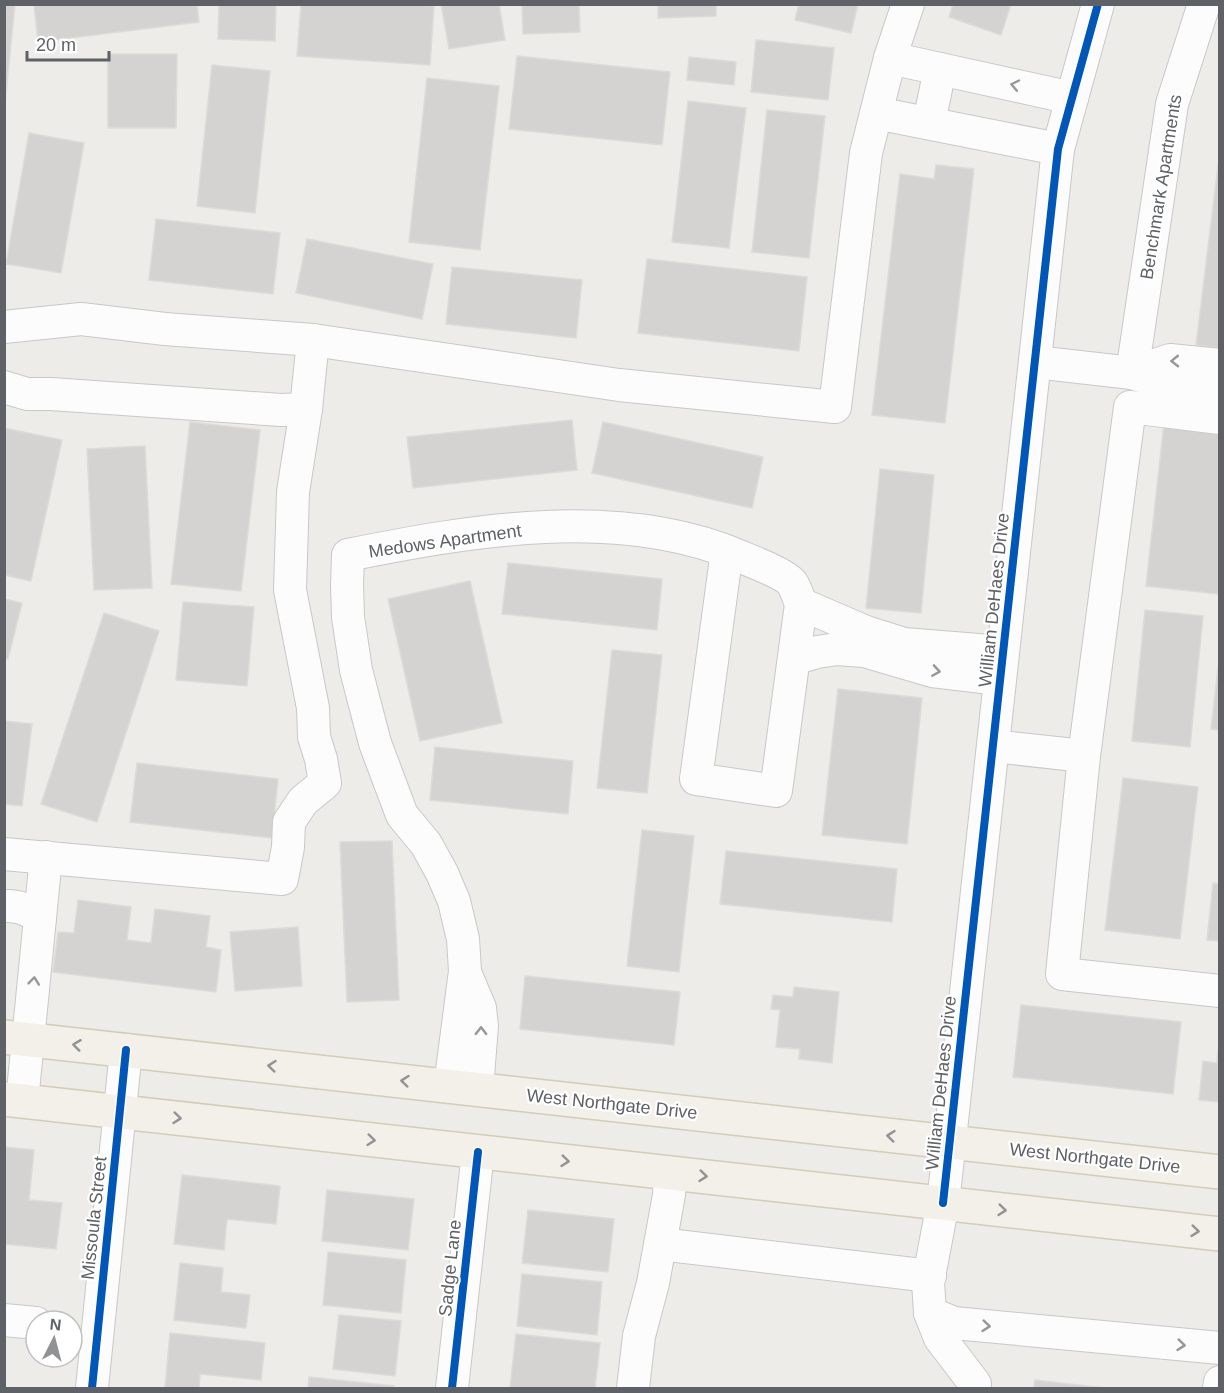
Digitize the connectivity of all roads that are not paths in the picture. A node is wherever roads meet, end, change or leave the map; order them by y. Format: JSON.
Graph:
{"nodes":[{"id":1,"x":908,"y":4,"type":"edge"},
{"id":2,"x":1098,"y":4,"type":"edge"},
{"id":3,"x":1204,"y":4,"type":"edge"},
{"id":4,"x":890,"y":58,"type":"junction"},
{"id":5,"x":940,"y":69,"type":"junction"},
{"id":6,"x":1072,"y":98,"type":"junction"},
{"id":7,"x":876,"y":113,"type":"junction"},
{"id":8,"x":929,"y":123,"type":"junction"},
{"id":9,"x":1058,"y":149,"type":"junction"},
{"id":10,"x":4,"y":327,"type":"edge"},
{"id":11,"x":313,"y":340,"type":"junction"},
{"id":12,"x":1035,"y":362,"type":"junction"},
{"id":13,"x":1220,"y":365,"type":"edge"},
{"id":14,"x":1132,"y":373,"type":"junction"},
{"id":15,"x":4,"y":387,"type":"edge"},
{"id":16,"x":1220,"y":389,"type":"edge"},
{"id":17,"x":306,"y":410,"type":"junction"},
{"id":18,"x":1220,"y":418,"type":"edge"},
{"id":19,"x":727,"y":551,"type":"junction"},
{"id":20,"x":801,"y":604,"type":"junction"},
{"id":21,"x":794,"y":659,"type":"junction"},
{"id":22,"x":1002,"y":665,"type":"junction"},
{"id":23,"x":993,"y":746,"type":"junction"},
{"id":24,"x":1084,"y":756,"type":"junction"},
{"id":25,"x":4,"y":854,"type":"edge"},
{"id":26,"x":46,"y":857,"type":"junction"},
{"id":27,"x":4,"y":906,"type":"edge"},
{"id":28,"x":40,"y":918,"type":"junction"},
{"id":29,"x":1220,"y":991,"type":"edge"},
{"id":30,"x":16,"y":1038,"type":"edge"},
{"id":31,"x":126,"y":1050,"type":"junction"},
{"id":32,"x":464,"y":1088,"type":"junction"},
{"id":33,"x":13,"y":1100,"type":"edge"},
{"id":34,"x":119,"y":1112,"type":"junction"},
{"id":35,"x":950,"y":1142,"type":"junction"},
{"id":36,"x":478,"y":1152,"type":"junction"},
{"id":37,"x":1220,"y":1172,"type":"edge"},
{"id":38,"x":670,"y":1173,"type":"junction"},
{"id":39,"x":943,"y":1203,"type":"junction"},
{"id":40,"x":1220,"y":1234,"type":"edge"},
{"id":41,"x":660,"y":1244,"type":"junction"},
{"id":42,"x":930,"y":1276,"type":"junction"},
{"id":43,"x":930,"y":1313,"type":"junction"},
{"id":44,"x":4,"y":1320,"type":"edge"},
{"id":45,"x":24,"y":1322,"type":"edge"},
{"id":46,"x":85,"y":1328,"type":"edge"},
{"id":47,"x":1220,"y":1348,"type":"edge"},
{"id":48,"x":1220,"y":1382,"type":"edge"},
{"id":49,"x":92,"y":1389,"type":"edge"},
{"id":50,"x":452,"y":1389,"type":"edge"},
{"id":51,"x":633,"y":1389,"type":"edge"},
{"id":52,"x":974,"y":1389,"type":"edge"},
{"id":53,"x":1219,"y":1389,"type":"edge"}],
"edges":[{"from":1,"to":4,"type":"street"},
{"from":2,"to":6,"type":"street","name":"William DeHaes Drive"},
{"from":3,"to":14,"type":"street","name":"Benchmark Apartments"},
{"from":4,"to":5,"type":"street"},
{"from":4,"to":7,"type":"street"},
{"from":6,"to":5,"type":"street","one_way":true},
{"from":5,"to":8,"type":"street"},
{"from":6,"to":9,"type":"street","name":"William DeHaes Drive"},
{"from":7,"to":8,"type":"street"},
{"from":7,"to":11,"type":"street"},
{"from":8,"to":9,"type":"street"},
{"from":9,"to":12,"type":"street","name":"William DeHaes Drive"},
{"from":10,"to":11,"type":"street"},
{"from":11,"to":17,"type":"street"},
{"from":12,"to":14,"type":"street"},
{"from":12,"to":22,"type":"street","name":"William DeHaes Drive"},
{"from":13,"to":14,"type":"street","one_way":true},
{"from":14,"to":16,"type":"street"},
{"from":15,"to":17,"type":"street"},
{"from":17,"to":26,"type":"street"},
{"from":18,"to":24,"type":"street"},
{"from":19,"to":20,"type":"street","name":"Medows Apartment"},
{"from":19,"to":21,"type":"street"},
{"from":19,"to":32,"type":"street","name":"Medows Apartment"},
{"from":20,"to":21,"type":"street"},
{"from":20,"to":22,"type":"street"},
{"from":21,"to":22,"type":"street","one_way":true},
{"from":22,"to":23,"type":"street","name":"William DeHaes Drive"},
{"from":23,"to":24,"type":"street"},
{"from":23,"to":35,"type":"street","name":"William DeHaes Drive"},
{"from":24,"to":29,"type":"street"},
{"from":25,"to":26,"type":"street"},
{"from":26,"to":28,"type":"street"},
{"from":27,"to":28,"type":"street"},
{"from":30,"to":28,"type":"street","one_way":true},
{"from":31,"to":30,"type":"main road","name":"West Northgate Drive","one_way":true},
{"from":30,"to":33,"type":"street"},
{"from":32,"to":31,"type":"main road","name":"West Northgate Drive","one_way":true},
{"from":31,"to":34,"type":"street","name":"Missoula Street"},
{"from":35,"to":32,"type":"main road","name":"West Northgate Drive","one_way":true},
{"from":33,"to":34,"type":"main road"},
{"from":34,"to":36,"type":"main road","one_way":true},
{"from":34,"to":46,"type":"street","name":"Missoula Street"},
{"from":35,"to":37,"type":"main road","name":"West Northgate Drive"},
{"from":35,"to":39,"type":"street","name":"William DeHaes Drive"},
{"from":36,"to":38,"type":"main road","one_way":true},
{"from":36,"to":50,"type":"street","name":"Sadge Lane"},
{"from":38,"to":39,"type":"main road","one_way":true},
{"from":38,"to":41,"type":"street"},
{"from":39,"to":40,"type":"main road","one_way":true},
{"from":39,"to":42,"type":"street","name":"William DeHaes Drive"},
{"from":41,"to":42,"type":"street"},
{"from":41,"to":51,"type":"street"},
{"from":42,"to":43,"type":"street","name":"William DeHaes Drive"},
{"from":43,"to":47,"type":"street","one_way":true},
{"from":43,"to":52,"type":"street","name":"William DeHaes Drive"},
{"from":44,"to":45,"type":"street"},
{"from":46,"to":49,"type":"street","name":"Missoula Street"},
{"from":48,"to":53,"type":"street"}]}
